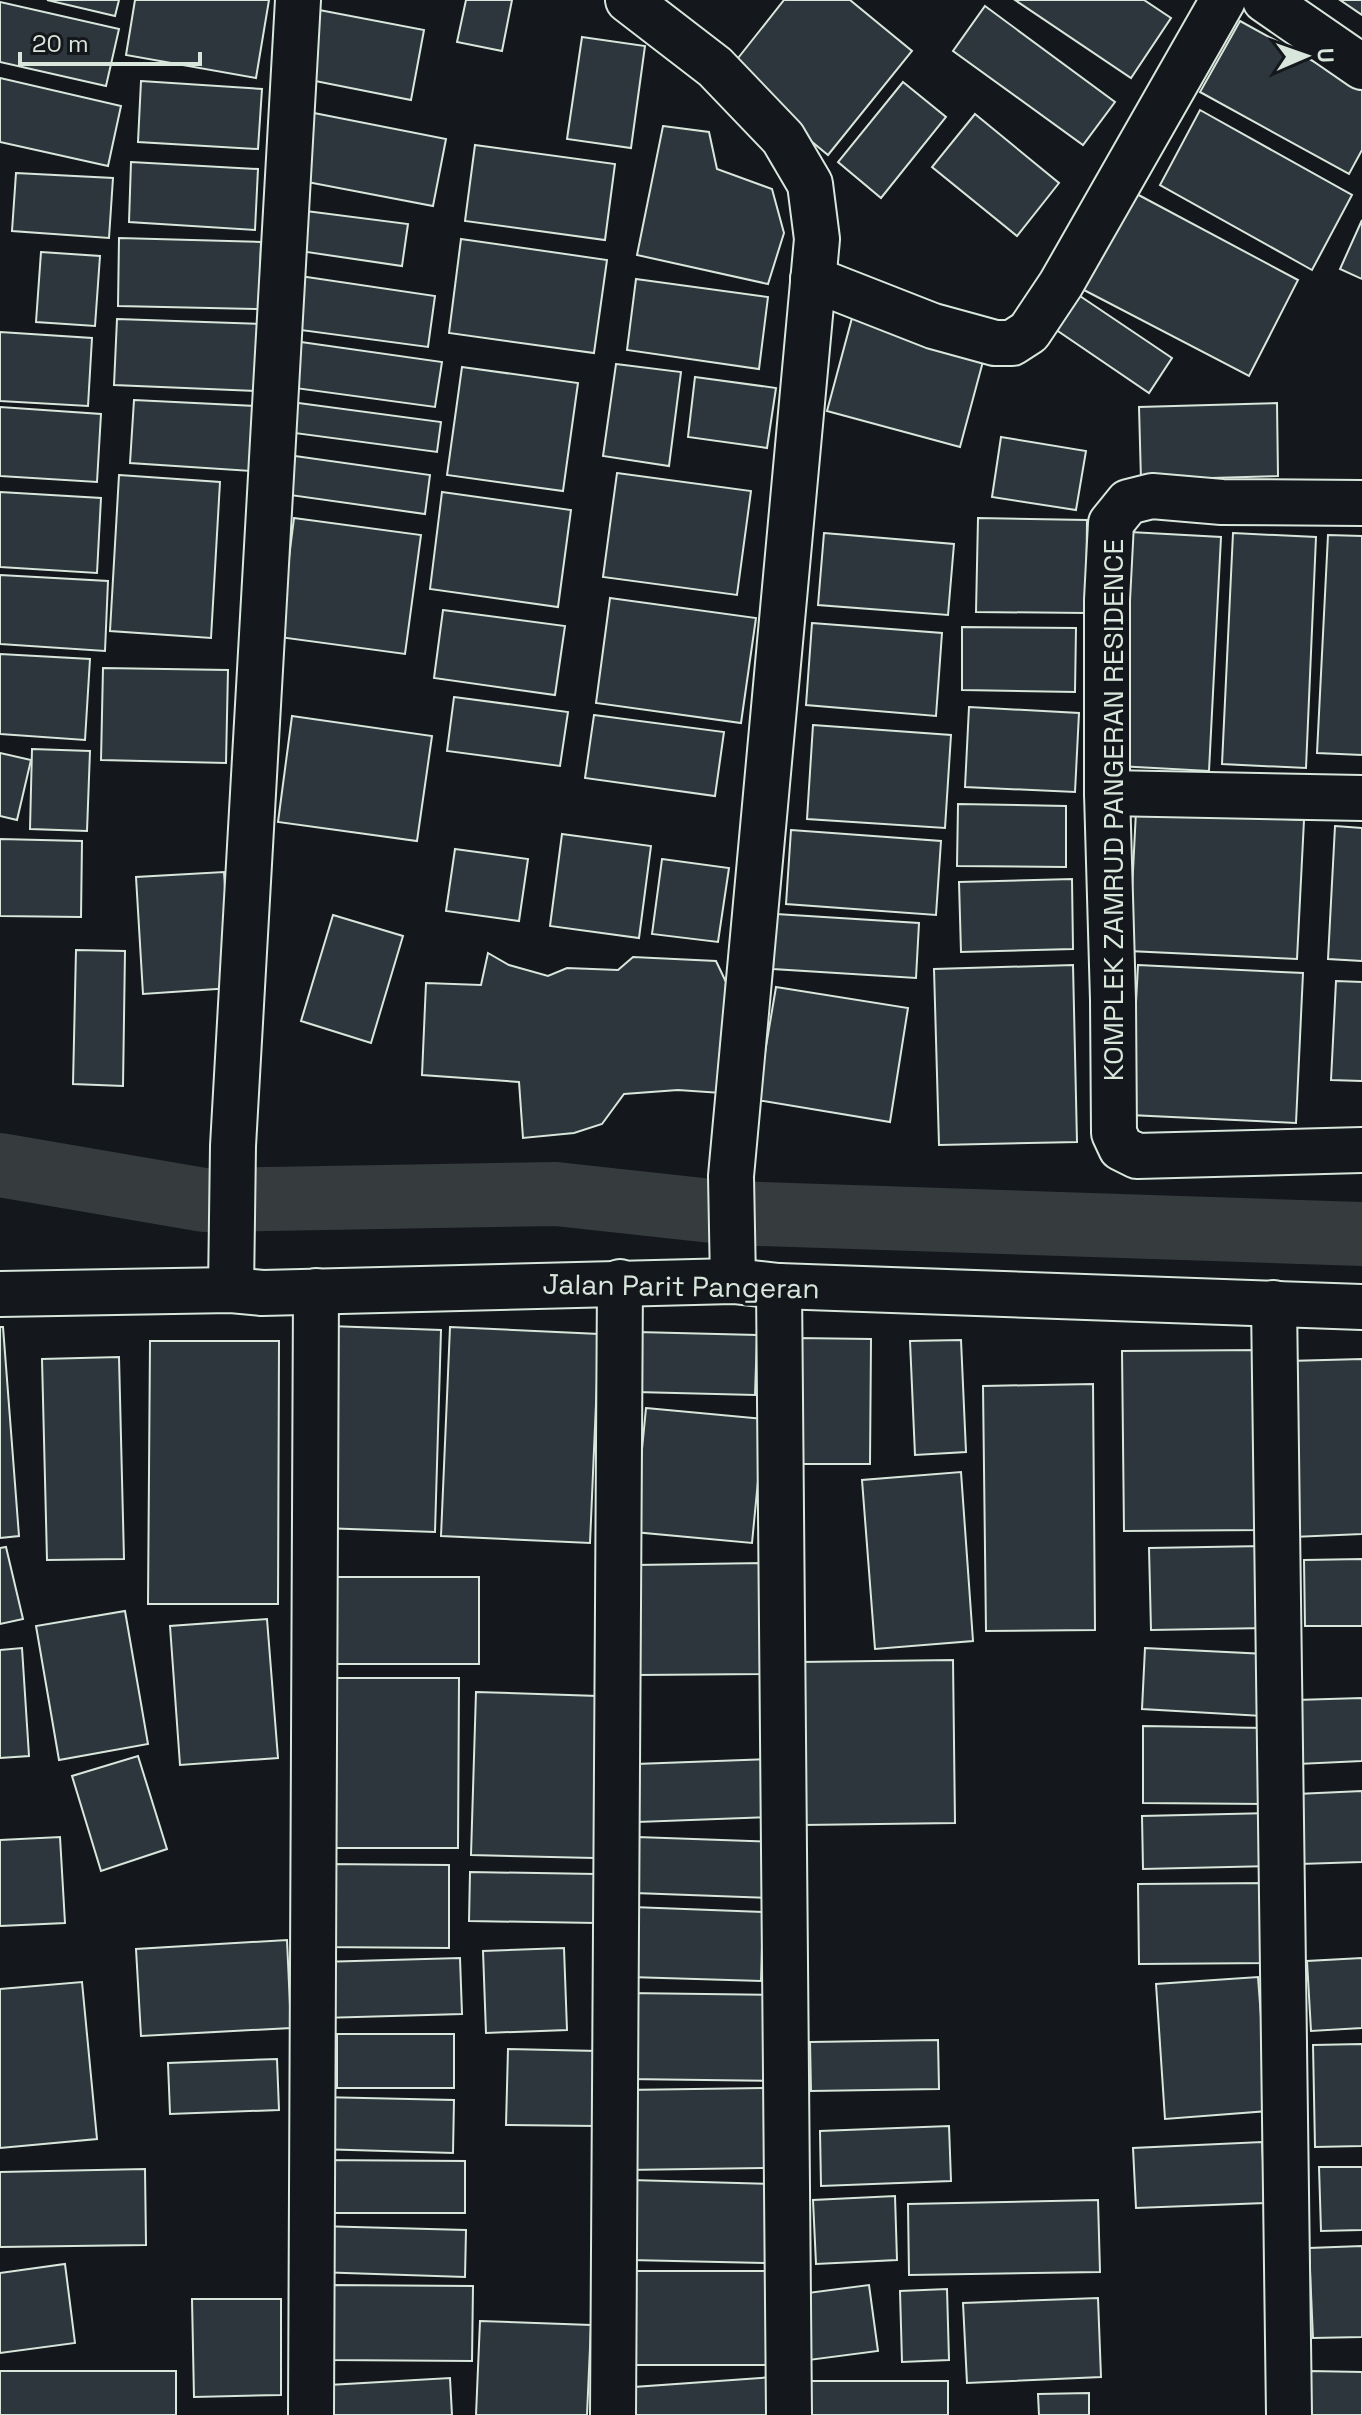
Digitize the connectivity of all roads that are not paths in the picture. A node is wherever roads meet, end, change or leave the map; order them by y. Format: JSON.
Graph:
{"nodes":[{"id":1,"x":298,"y":0,"type":"edge"},
{"id":2,"x":628,"y":0,"type":"edge"},
{"id":3,"x":1223,"y":0,"type":"edge"},
{"id":4,"x":1265,"y":0,"type":"edge"},
{"id":5,"x":1362,"y":67,"type":"edge"},
{"id":6,"x":813,"y":279,"type":"junction"},
{"id":7,"x":1362,"y":503,"type":"edge"},
{"id":8,"x":1107,"y":793,"type":"junction"},
{"id":9,"x":1362,"y":798,"type":"edge"},
{"id":10,"x":1362,"y":1150,"type":"edge"},
{"id":11,"x":732,"y":1267,"type":"junction"},
{"id":12,"x":232,"y":1269,"type":"junction"},
{"id":13,"x":620,"y":1282,"type":"junction"},
{"id":14,"x":779,"y":1286,"type":"junction"},
{"id":15,"x":316,"y":1291,"type":"junction"},
{"id":16,"x":0,"y":1294,"type":"edge"},
{"id":17,"x":1274,"y":1303,"type":"junction"},
{"id":18,"x":1362,"y":1307,"type":"edge"},
{"id":19,"x":311,"y":2415,"type":"edge"},
{"id":20,"x":613,"y":2415,"type":"edge"},
{"id":21,"x":789,"y":2415,"type":"edge"},
{"id":22,"x":1289,"y":2415,"type":"edge"}],
"edges":[{"from":1,"to":12,"type":"street"},
{"from":2,"to":6,"type":"street"},
{"from":3,"to":6,"type":"street"},
{"from":4,"to":5,"type":"street"},
{"from":6,"to":11,"type":"street"},
{"from":7,"to":8,"type":"street","name":"KOMPLEK ZAMRUD PANGERAN RESIDENCE"},
{"from":8,"to":9,"type":"street"},
{"from":8,"to":10,"type":"street","name":"KOMPLEK ZAMRUD PANGERAN RESIDENCE"},
{"from":11,"to":13,"type":"street","name":"Jalan Parit Pangeran"},
{"from":11,"to":14,"type":"street","name":"Jalan Parit Pangeran"},
{"from":12,"to":15,"type":"street","name":"Jalan Parit Pangeran"},
{"from":12,"to":16,"type":"street","name":"Jalan Parit Pangeran"},
{"from":13,"to":15,"type":"street","name":"Jalan Parit Pangeran"},
{"from":13,"to":20,"type":"street"},
{"from":14,"to":17,"type":"street","name":"Jalan Parit Pangeran"},
{"from":14,"to":21,"type":"street"},
{"from":15,"to":19,"type":"street"},
{"from":17,"to":18,"type":"street","name":"Jalan Parit Pangeran"},
{"from":17,"to":22,"type":"street"}]}
